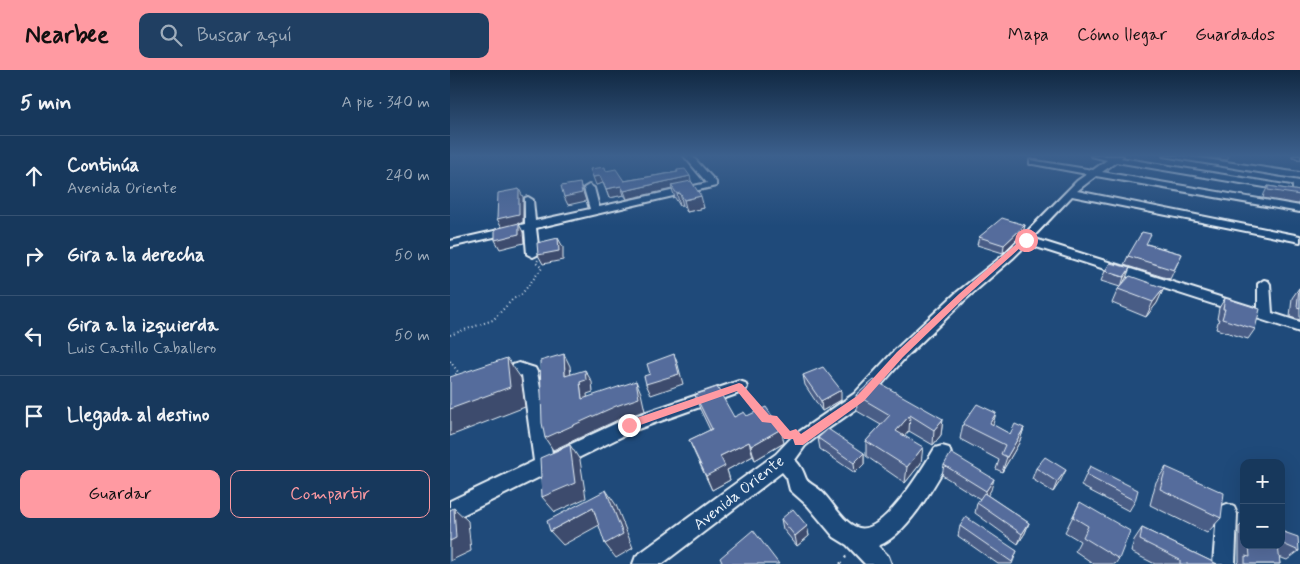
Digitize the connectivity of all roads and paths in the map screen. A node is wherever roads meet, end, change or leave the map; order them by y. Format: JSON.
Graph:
{"nodes":[{"id":1,"x":708,"y":179,"type":"edge"},
{"id":2,"x":1086,"y":179,"type":"edge"},
{"id":3,"x":1128,"y":179,"type":"edge"},
{"id":4,"x":1226,"y":179,"type":"edge"},
{"id":5,"x":1256,"y":184,"type":"junction"},
{"id":6,"x":589,"y":188,"type":"dead end"},
{"id":7,"x":1288,"y":188,"type":"edge"},
{"id":8,"x":1071,"y":193,"type":"junction"},
{"id":9,"x":528,"y":200,"type":"dead end"},
{"id":10,"x":1257,"y":202,"type":"junction"},
{"id":11,"x":1300,"y":209,"type":"edge"},
{"id":12,"x":596,"y":211,"type":"junction"},
{"id":13,"x":530,"y":227,"type":"junction"},
{"id":14,"x":1300,"y":239,"type":"edge"},
{"id":15,"x":1026,"y":240,"type":"junction"},
{"id":16,"x":450,"y":244,"type":"edge"},
{"id":17,"x":533,"y":254,"type":"joint"},
{"id":18,"x":1264,"y":284,"type":"dead end"},
{"id":19,"x":1265,"y":317,"type":"junction"},
{"id":20,"x":1300,"y":327,"type":"edge"},
{"id":21,"x":450,"y":335,"type":"edge"},
{"id":22,"x":450,"y":361,"type":"edge"},
{"id":23,"x":451,"y":381,"type":"edge"},
{"id":24,"x":485,"y":381,"type":"edge"},
{"id":25,"x":739,"y":387,"type":"joint"},
{"id":26,"x":762,"y":414,"type":"edge"},
{"id":27,"x":778,"y":425,"type":"edge"},
{"id":28,"x":799,"y":442,"type":"junction"},
{"id":29,"x":942,"y":454,"type":"dead end"},
{"id":30,"x":783,"y":460,"type":"junction"},
{"id":31,"x":544,"y":464,"type":"junction"},
{"id":32,"x":450,"y":511,"type":"edge"},
{"id":33,"x":1227,"y":514,"type":"dead end"},
{"id":34,"x":853,"y":537,"type":"junction"},
{"id":35,"x":644,"y":564,"type":"edge"},
{"id":36,"x":880,"y":564,"type":"edge"},
{"id":37,"x":1224,"y":564,"type":"edge"}],
"edges":[{"from":1,"to":12,"type":"street"},
{"from":2,"to":8,"type":"street","name":"Avenida Oriente"},
{"from":3,"to":10,"type":"street"},
{"from":4,"to":5,"type":"street"},
{"from":5,"to":7,"type":"street"},
{"from":5,"to":10,"type":"street"},
{"from":6,"to":12,"type":"street"},
{"from":8,"to":14,"type":"street"},
{"from":8,"to":15,"type":"street","name":"Avenida Oriente"},
{"from":9,"to":13,"type":"street"},
{"from":10,"to":11,"type":"street"},
{"from":12,"to":13,"type":"street"},
{"from":13,"to":16,"type":"street"},
{"from":13,"to":17,"type":"street"},
{"from":15,"to":19,"type":"street"},
{"from":15,"to":28,"type":"street","name":"Avenida Oriente"},
{"from":17,"to":21,"type":"path"},
{"from":18,"to":19,"type":"street"},
{"from":19,"to":20,"type":"street"},
{"from":22,"to":23,"type":"path"},
{"from":24,"to":31,"type":"street"},
{"from":25,"to":26,"type":"path"},
{"from":25,"to":31,"type":"street"},
{"from":27,"to":28,"type":"path"},
{"from":28,"to":30,"type":"street","name":"Avenida Oriente"},
{"from":29,"to":34,"type":"street"},
{"from":30,"to":34,"type":"street"},
{"from":30,"to":35,"type":"street","name":"Avenida Oriente"},
{"from":31,"to":32,"type":"street"},
{"from":33,"to":37,"type":"street"},
{"from":34,"to":36,"type":"street"}]}
